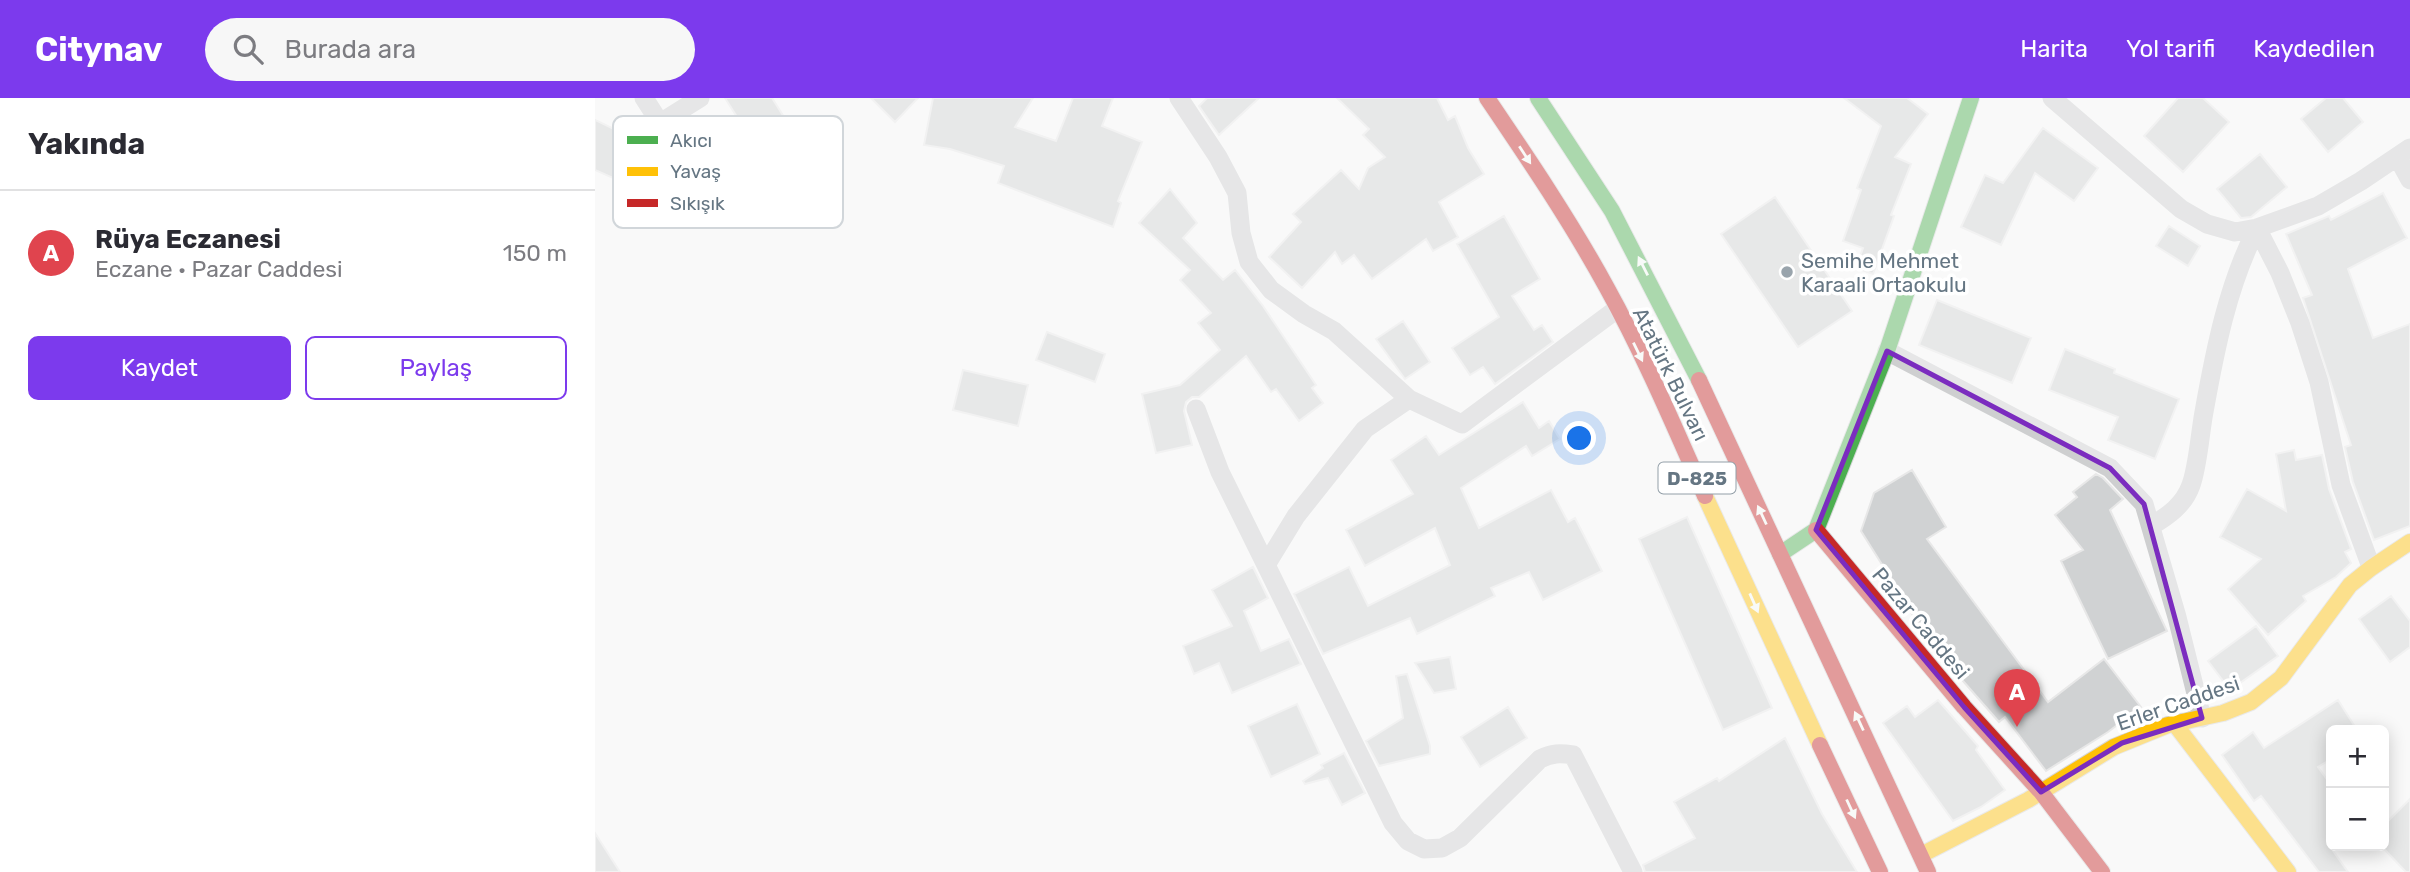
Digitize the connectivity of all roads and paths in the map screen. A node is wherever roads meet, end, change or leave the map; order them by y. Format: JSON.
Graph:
{"nodes":[{"id":1,"x":644,"y":98,"type":"edge"},
{"id":2,"x":700,"y":98,"type":"edge"},
{"id":3,"x":1179,"y":98,"type":"edge"},
{"id":4,"x":1487,"y":98,"type":"edge"},
{"id":5,"x":1538,"y":98,"type":"edge"},
{"id":6,"x":1971,"y":98,"type":"edge"},
{"id":7,"x":2052,"y":98,"type":"edge"},
{"id":8,"x":656,"y":116,"type":"edge"},
{"id":9,"x":671,"y":116,"type":"edge"},
{"id":10,"x":2404,"y":153,"type":"edge"},
{"id":11,"x":2410,"y":180,"type":"edge"},
{"id":12,"x":2257,"y":228,"type":"junction"},
{"id":13,"x":1617,"y":309,"type":"junction"},
{"id":14,"x":1887,"y":351,"type":"junction"},
{"id":15,"x":1409,"y":399,"type":"junction"},
{"id":16,"x":1196,"y":409,"type":"dead end"},
{"id":17,"x":2151,"y":526,"type":"junction"},
{"id":18,"x":1816,"y":530,"type":"junction"},
{"id":19,"x":2410,"y":542,"type":"edge"},
{"id":20,"x":1775,"y":556,"type":"junction"},
{"id":21,"x":1266,"y":565,"type":"junction"},
{"id":22,"x":2371,"y":567,"type":"junction"},
{"id":23,"x":2202,"y":718,"type":"junction"},
{"id":24,"x":2174,"y":723,"type":"junction"},
{"id":25,"x":2041,"y":792,"type":"junction"},
{"id":26,"x":1921,"y":855,"type":"junction"},
{"id":27,"x":1633,"y":872,"type":"edge"},
{"id":28,"x":1880,"y":872,"type":"edge"},
{"id":29,"x":1928,"y":872,"type":"edge"},
{"id":30,"x":2102,"y":872,"type":"edge"},
{"id":31,"x":2288,"y":872,"type":"edge"}],
"edges":[{"from":1,"to":8,"type":"street"},
{"from":2,"to":9,"type":"street"},
{"from":3,"to":15,"type":"street"},
{"from":4,"to":13,"type":"main road","name":"Atatürk Bulvarı","number":"D-825","one_way":true},
{"from":20,"to":5,"type":"main road","name":"Atatürk Bulvarı","number":"D-825","one_way":true},
{"from":6,"to":14,"type":"main road"},
{"from":7,"to":12,"type":"street"},
{"from":10,"to":11,"type":"street"},
{"from":10,"to":12,"type":"street"},
{"from":12,"to":17,"type":"street"},
{"from":12,"to":22,"type":"street"},
{"from":13,"to":15,"type":"street"},
{"from":13,"to":28,"type":"main road","name":"Atatürk Bulvarı","number":"D-825","one_way":true},
{"from":14,"to":17,"type":"street"},
{"from":14,"to":18,"type":"main road"},
{"from":15,"to":21,"type":"street"},
{"from":16,"to":21,"type":"street"},
{"from":17,"to":23,"type":"street"},
{"from":18,"to":20,"type":"main road"},
{"from":18,"to":25,"type":"main road","name":"Pazar Caddesi"},
{"from":19,"to":22,"type":"main road","name":"Erler Caddesi"},
{"from":26,"to":20,"type":"main road","name":"Atatürk Bulvarı","number":"D-825","one_way":true},
{"from":21,"to":27,"type":"street"},
{"from":22,"to":23,"type":"main road","name":"Erler Caddesi"},
{"from":23,"to":24,"type":"main road","name":"Erler Caddesi"},
{"from":24,"to":25,"type":"main road","name":"Erler Caddesi"},
{"from":24,"to":31,"type":"main road"},
{"from":25,"to":26,"type":"main road","name":"Erler Caddesi"},
{"from":25,"to":30,"type":"main road","name":"Pazar Caddesi"},
{"from":26,"to":29,"type":"main road","name":"Atatürk Bulvarı","number":"D-825"}]}
